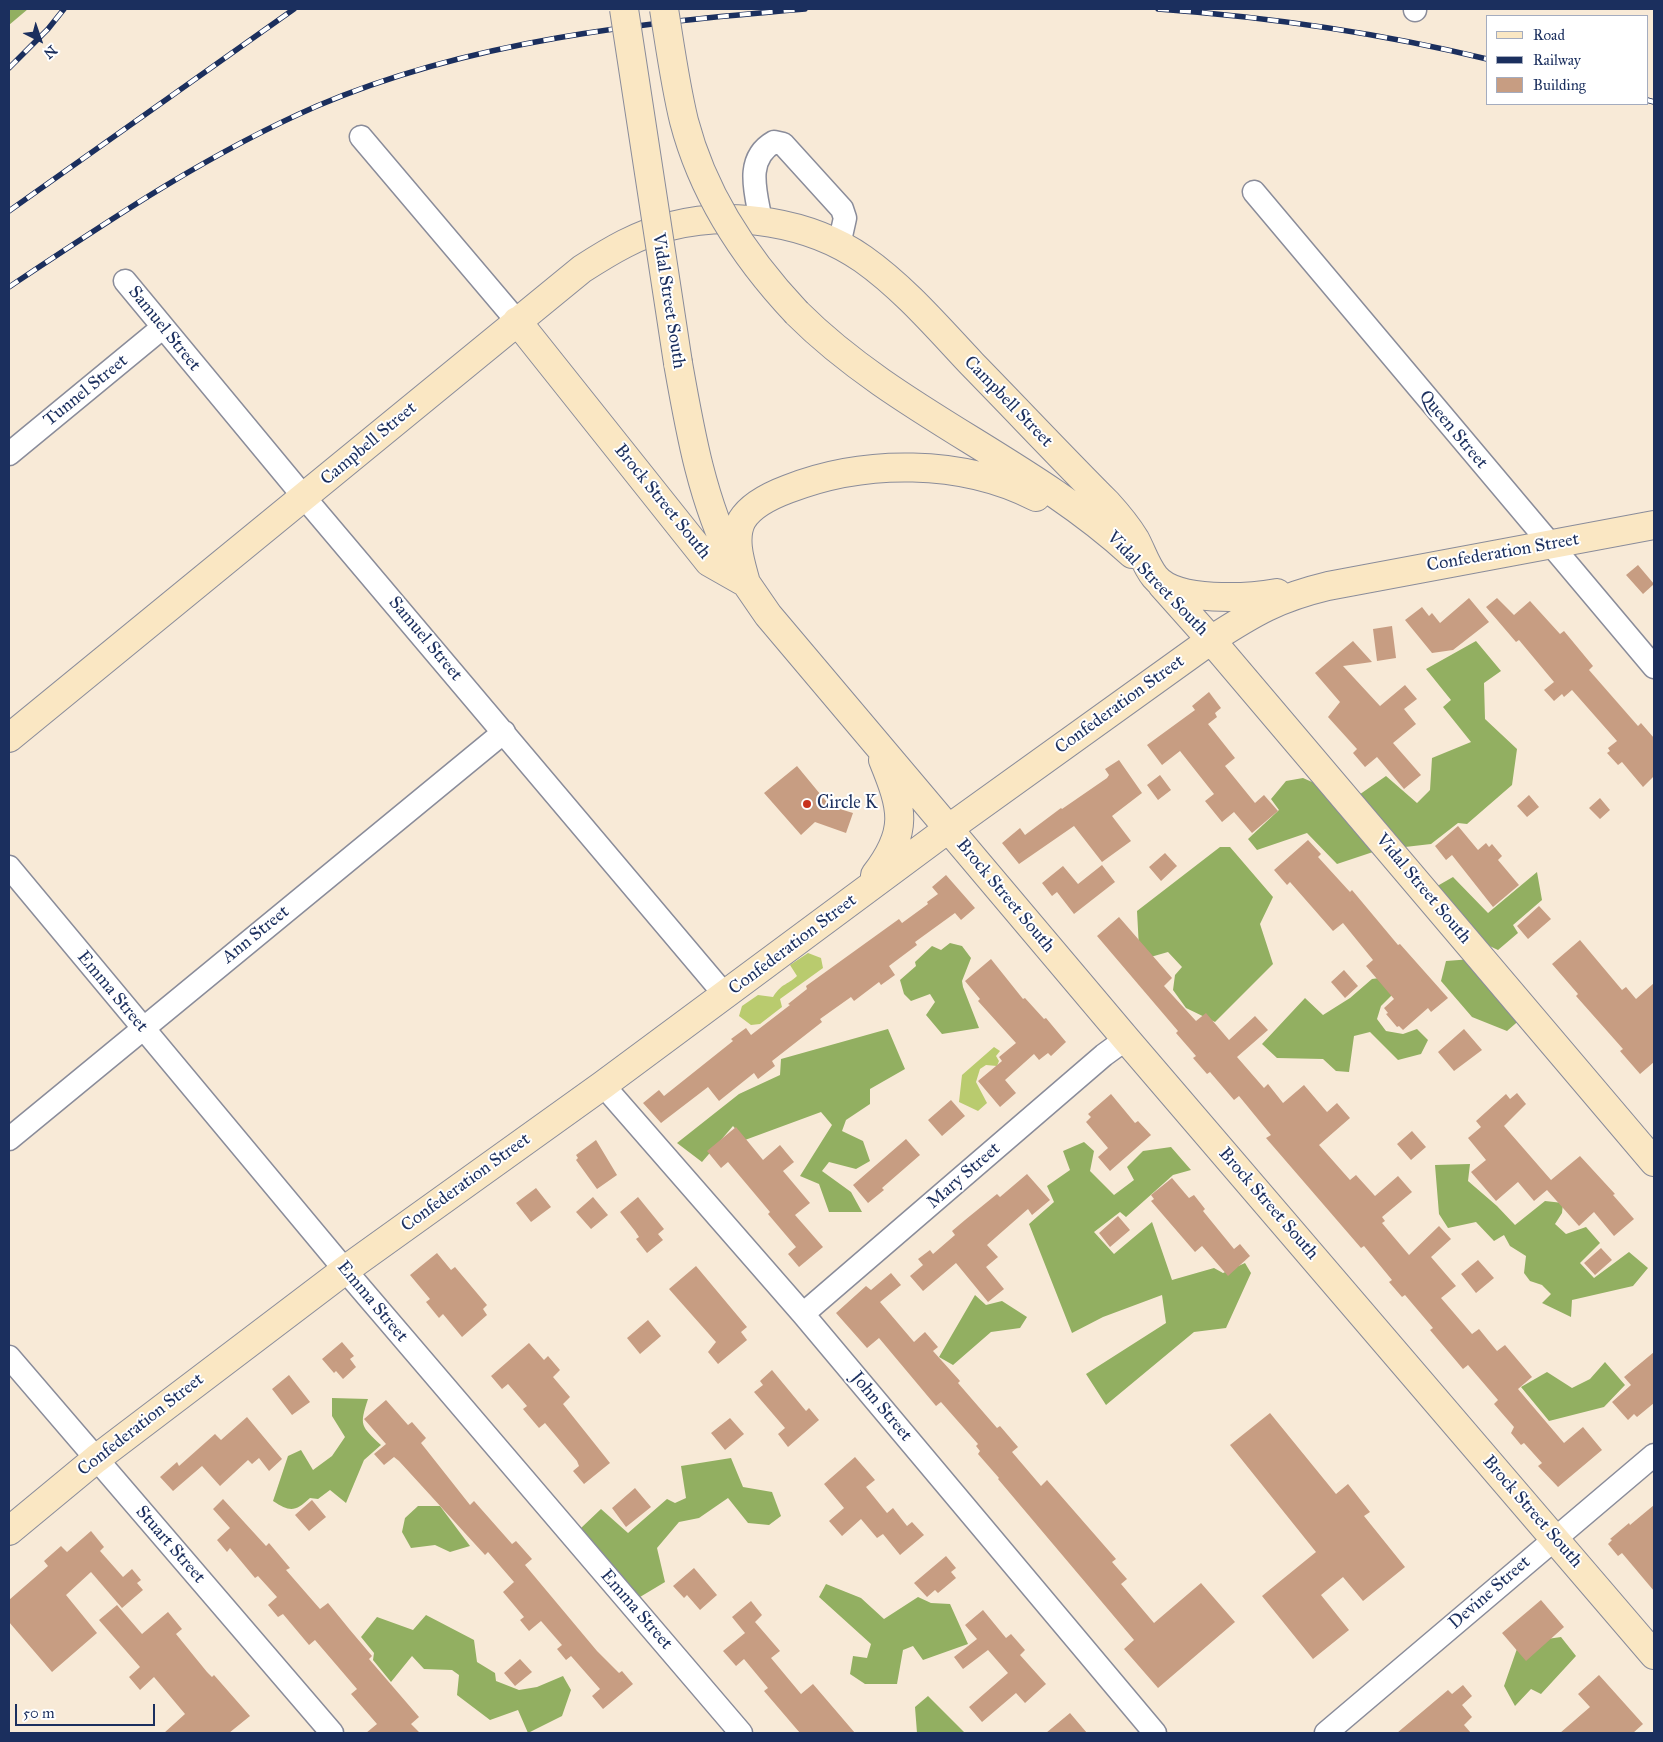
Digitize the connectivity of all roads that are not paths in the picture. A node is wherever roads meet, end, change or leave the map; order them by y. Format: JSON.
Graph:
{"nodes":[{"id":1,"x":624,"y":9,"type":"edge"},
{"id":2,"x":664,"y":9,"type":"edge"},
{"id":3,"x":361,"y":137,"type":"dead end"},
{"id":4,"x":1254,"y":192,"type":"dead end"},
{"id":5,"x":761,"y":222,"type":"junction"},
{"id":6,"x":839,"y":245,"type":"junction"},
{"id":7,"x":125,"y":281,"type":"dead end"},
{"id":8,"x":564,"y":283,"type":"junction"},
{"id":9,"x":517,"y":322,"type":"junction"},
{"id":10,"x":162,"y":328,"type":"junction"},
{"id":11,"x":549,"y":362,"type":"junction"},
{"id":12,"x":9,"y":454,"type":"edge"},
{"id":13,"x":304,"y":497,"type":"junction"},
{"id":14,"x":1654,"y":525,"type":"edge"},
{"id":15,"x":1113,"y":536,"type":"junction"},
{"id":16,"x":1550,"y":545,"type":"junction"},
{"id":17,"x":1156,"y":578,"type":"junction"},
{"id":18,"x":746,"y":583,"type":"junction"},
{"id":19,"x":1325,"y":586,"type":"junction"},
{"id":20,"x":1211,"y":640,"type":"junction"},
{"id":21,"x":1654,"y":667,"type":"edge"},
{"id":22,"x":504,"y":732,"type":"junction"},
{"id":23,"x":9,"y":738,"type":"edge"},
{"id":24,"x":877,"y":743,"type":"junction"},
{"id":25,"x":948,"y":829,"type":"junction"},
{"id":26,"x":9,"y":867,"type":"edge"},
{"id":27,"x":852,"y":900,"type":"junction"},
{"id":28,"x":725,"y":996,"type":"junction"},
{"id":29,"x":143,"y":1028,"type":"junction"},
{"id":30,"x":1126,"y":1039,"type":"junction"},
{"id":31,"x":603,"y":1085,"type":"junction"},
{"id":32,"x":9,"y":1140,"type":"edge"},
{"id":33,"x":1654,"y":1162,"type":"edge"},
{"id":34,"x":344,"y":1270,"type":"junction"},
{"id":35,"x":803,"y":1314,"type":"junction"},
{"id":36,"x":9,"y":1357,"type":"edge"},
{"id":37,"x":1654,"y":1455,"type":"edge"},
{"id":38,"x":96,"y":1459,"type":"junction"},
{"id":39,"x":9,"y":1531,"type":"edge"},
{"id":40,"x":1554,"y":1538,"type":"junction"},
{"id":41,"x":1654,"y":1655,"type":"edge"},
{"id":42,"x":332,"y":1733,"type":"edge"},
{"id":43,"x":741,"y":1733,"type":"edge"},
{"id":44,"x":1155,"y":1733,"type":"edge"},
{"id":45,"x":1326,"y":1733,"type":"edge"}],
"edges":[{"from":1,"to":18,"type":"main road","name":"Vidal Street South","bridge":true},
{"from":2,"to":15,"type":"main road","name":"Vidal Street South","bridge":true},
{"from":3,"to":9,"type":"street","name":"Brock Street South"},
{"from":4,"to":16,"type":"street","name":"Queen Street"},
{"from":5,"to":6,"type":"main road","name":"Campbell Street"},
{"from":5,"to":6,"type":"street"},
{"from":5,"to":8,"type":"main road","name":"Campbell Street"},
{"from":6,"to":17,"type":"main road","name":"Campbell Street"},
{"from":7,"to":10,"type":"street","name":"Samuel Street"},
{"from":8,"to":9,"type":"main road","name":"Campbell Street"},
{"from":8,"to":11,"type":"main road"},
{"from":9,"to":11,"type":"main road","name":"Brock Street South"},
{"from":9,"to":13,"type":"main road","name":"Campbell Street"},
{"from":10,"to":12,"type":"street","name":"Tunnel Street"},
{"from":10,"to":13,"type":"street","name":"Samuel Street"},
{"from":11,"to":18,"type":"main road","name":"Brock Street South"},
{"from":13,"to":22,"type":"street","name":"Samuel Street"},
{"from":13,"to":23,"type":"main road","name":"Campbell Street"},
{"from":14,"to":16,"type":"main road","name":"Confederation Street"},
{"from":15,"to":17,"type":"main road","name":"Vidal Street South"},
{"from":15,"to":18,"type":"main road"},
{"from":16,"to":19,"type":"main road","name":"Confederation Street"},
{"from":16,"to":21,"type":"street","name":"Queen Street"},
{"from":17,"to":19,"type":"main road"},
{"from":17,"to":20,"type":"main road","name":"Vidal Street South"},
{"from":18,"to":24,"type":"main road","name":"Brock Street South"},
{"from":19,"to":20,"type":"main road","name":"Confederation Street"},
{"from":20,"to":25,"type":"main road","name":"Confederation Street"},
{"from":20,"to":33,"type":"main road","name":"Vidal Street South"},
{"from":22,"to":28,"type":"street","name":"Samuel Street"},
{"from":22,"to":29,"type":"street","name":"Ann Street"},
{"from":24,"to":25,"type":"main road","name":"Brock Street South"},
{"from":24,"to":27,"type":"main road"},
{"from":25,"to":27,"type":"main road","name":"Confederation Street"},
{"from":25,"to":30,"type":"main road","name":"Brock Street South"},
{"from":26,"to":29,"type":"street","name":"Emma Street"},
{"from":27,"to":28,"type":"main road","name":"Confederation Street"},
{"from":28,"to":31,"type":"main road","name":"Confederation Street"},
{"from":29,"to":32,"type":"street","name":"Ann Street"},
{"from":29,"to":34,"type":"street","name":"Emma Street"},
{"from":30,"to":35,"type":"street","name":"Mary Street"},
{"from":30,"to":40,"type":"main road","name":"Brock Street South"},
{"from":31,"to":34,"type":"main road","name":"Confederation Street"},
{"from":31,"to":35,"type":"street","name":"John Street"},
{"from":34,"to":38,"type":"main road","name":"Confederation Street"},
{"from":34,"to":43,"type":"street","name":"Emma Street"},
{"from":35,"to":44,"type":"street","name":"John Street"},
{"from":36,"to":38,"type":"street","name":"Stuart Street"},
{"from":37,"to":40,"type":"street","name":"Devine Street"},
{"from":38,"to":39,"type":"main road","name":"Confederation Street"},
{"from":38,"to":42,"type":"street","name":"Stuart Street"},
{"from":40,"to":41,"type":"main road","name":"Brock Street South"},
{"from":40,"to":45,"type":"street","name":"Devine Street"}]}
